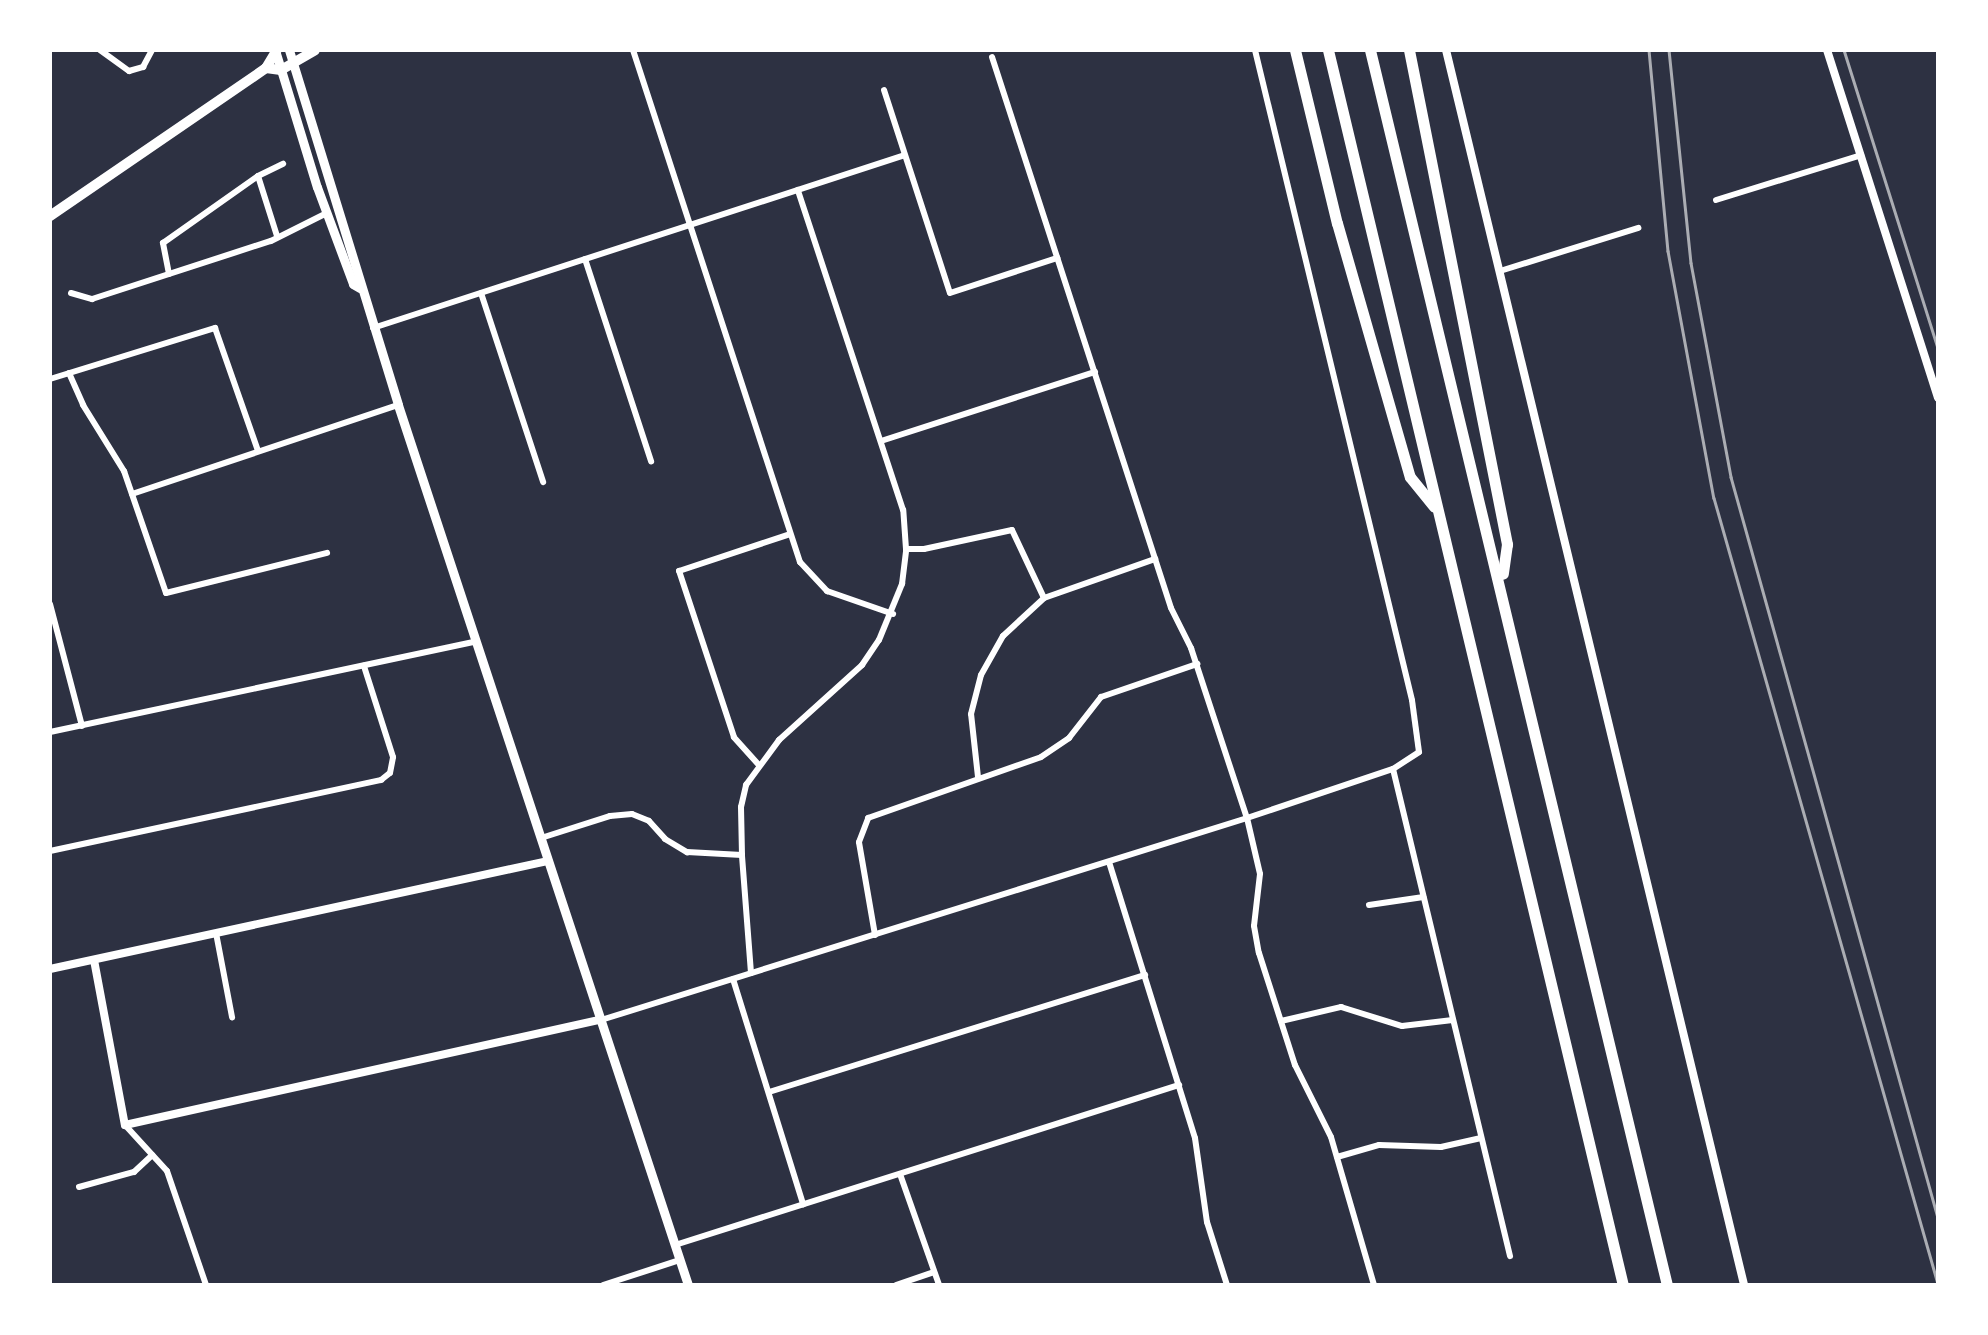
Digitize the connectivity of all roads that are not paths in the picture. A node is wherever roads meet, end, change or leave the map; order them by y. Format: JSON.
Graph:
{"nodes":[{"id":1,"x":100,"y":50,"type":"edge"},
{"id":2,"x":152,"y":50,"type":"edge"},
{"id":3,"x":289,"y":50,"type":"edge"},
{"id":4,"x":315,"y":50,"type":"edge"},
{"id":5,"x":632,"y":50,"type":"edge"},
{"id":6,"x":1254,"y":50,"type":"edge"},
{"id":7,"x":1295,"y":50,"type":"edge"},
{"id":8,"x":1328,"y":50,"type":"edge"},
{"id":9,"x":1370,"y":50,"type":"edge"},
{"id":10,"x":1408,"y":50,"type":"edge"},
{"id":11,"x":1446,"y":50,"type":"edge"},
{"id":12,"x":1827,"y":50,"type":"edge"},
{"id":13,"x":276,"y":51,"type":"edge"},
{"id":14,"x":992,"y":57,"type":"dead end"},
{"id":15,"x":294,"y":63,"type":"junction"},
{"id":16,"x":266,"y":68,"type":"junction"},
{"id":17,"x":281,"y":70,"type":"junction"},
{"id":18,"x":884,"y":90,"type":"dead end"},
{"id":19,"x":905,"y":155,"type":"junction"},
{"id":20,"x":1861,"y":155,"type":"junction"},
{"id":21,"x":283,"y":164,"type":"dead end"},
{"id":22,"x":258,"y":176,"type":"junction"},
{"id":23,"x":798,"y":190,"type":"junction"},
{"id":24,"x":1716,"y":200,"type":"dead end"},
{"id":25,"x":327,"y":213,"type":"junction"},
{"id":26,"x":50,"y":216,"type":"edge"},
{"id":27,"x":690,"y":225,"type":"junction"},
{"id":28,"x":1638,"y":228,"type":"dead end"},
{"id":29,"x":278,"y":236,"type":"junction"},
{"id":30,"x":1057,"y":258,"type":"junction"},
{"id":31,"x":585,"y":259,"type":"junction"},
{"id":32,"x":1500,"y":271,"type":"junction"},
{"id":33,"x":169,"y":274,"type":"junction"},
{"id":34,"x":360,"y":288,"type":"junction"},
{"id":35,"x":71,"y":293,"type":"dead end"},
{"id":36,"x":481,"y":293,"type":"junction"},
{"id":37,"x":373,"y":328,"type":"junction"},
{"id":38,"x":1095,"y":372,"type":"junction"},
{"id":39,"x":69,"y":373,"type":"junction"},
{"id":40,"x":50,"y":380,"type":"edge"},
{"id":41,"x":1938,"y":398,"type":"edge"},
{"id":42,"x":398,"y":405,"type":"junction"},
{"id":43,"x":881,"y":441,"type":"junction"},
{"id":44,"x":258,"y":452,"type":"junction"},
{"id":45,"x":651,"y":462,"type":"dead end"},
{"id":46,"x":543,"y":482,"type":"dead end"},
{"id":47,"x":132,"y":494,"type":"junction"},
{"id":48,"x":1438,"y":512,"type":"junction"},
{"id":49,"x":790,"y":534,"type":"junction"},
{"id":50,"x":906,"y":549,"type":"junction"},
{"id":51,"x":327,"y":553,"type":"dead end"},
{"id":52,"x":1155,"y":559,"type":"junction"},
{"id":53,"x":1502,"y":583,"type":"junction"},
{"id":54,"x":1044,"y":598,"type":"junction"},
{"id":55,"x":50,"y":604,"type":"edge"},
{"id":56,"x":892,"y":614,"type":"junction"},
{"id":57,"x":475,"y":642,"type":"junction"},
{"id":58,"x":1197,"y":664,"type":"junction"},
{"id":59,"x":364,"y":666,"type":"junction"},
{"id":60,"x":82,"y":726,"type":"junction"},
{"id":61,"x":50,"y":732,"type":"edge"},
{"id":62,"x":758,"y":764,"type":"junction"},
{"id":63,"x":1393,"y":768,"type":"junction"},
{"id":64,"x":978,"y":778,"type":"junction"},
{"id":65,"x":1247,"y":818,"type":"junction"},
{"id":66,"x":541,"y":838,"type":"junction"},
{"id":67,"x":50,"y":852,"type":"edge"},
{"id":68,"x":742,"y":855,"type":"junction"},
{"id":69,"x":548,"y":861,"type":"junction"},
{"id":70,"x":1109,"y":862,"type":"junction"},
{"id":71,"x":1424,"y":898,"type":"junction"},
{"id":72,"x":1370,"y":905,"type":"dead end"},
{"id":73,"x":216,"y":934,"type":"junction"},
{"id":74,"x":874,"y":935,"type":"junction"},
{"id":75,"x":94,"y":960,"type":"junction"},
{"id":76,"x":50,"y":969,"type":"edge"},
{"id":77,"x":751,"y":973,"type":"junction"},
{"id":78,"x":1144,"y":976,"type":"junction"},
{"id":79,"x":733,"y":979,"type":"junction"},
{"id":80,"x":232,"y":1017,"type":"dead end"},
{"id":81,"x":600,"y":1020,"type":"junction"},
{"id":82,"x":1453,"y":1020,"type":"junction"},
{"id":83,"x":1281,"y":1021,"type":"junction"},
{"id":84,"x":1179,"y":1086,"type":"junction"},
{"id":85,"x":768,"y":1092,"type":"junction"},
{"id":86,"x":125,"y":1125,"type":"junction"},
{"id":87,"x":1481,"y":1138,"type":"junction"},
{"id":88,"x":152,"y":1155,"type":"junction"},
{"id":89,"x":1338,"y":1157,"type":"junction"},
{"id":90,"x":900,"y":1174,"type":"junction"},
{"id":91,"x":79,"y":1187,"type":"dead end"},
{"id":92,"x":803,"y":1204,"type":"junction"},
{"id":93,"x":674,"y":1245,"type":"junction"},
{"id":94,"x":1510,"y":1256,"type":"dead end"},
{"id":95,"x":680,"y":1260,"type":"junction"},
{"id":96,"x":934,"y":1272,"type":"junction"},
{"id":97,"x":206,"y":1285,"type":"edge"},
{"id":98,"x":603,"y":1285,"type":"edge"},
{"id":99,"x":688,"y":1285,"type":"edge"},
{"id":100,"x":896,"y":1285,"type":"edge"},
{"id":101,"x":939,"y":1285,"type":"edge"},
{"id":102,"x":1226,"y":1285,"type":"edge"},
{"id":103,"x":1374,"y":1285,"type":"edge"},
{"id":104,"x":1623,"y":1285,"type":"edge"},
{"id":105,"x":1667,"y":1285,"type":"edge"},
{"id":106,"x":1744,"y":1285,"type":"edge"}],
"edges":[{"from":1,"to":2,"type":"street"},
{"from":3,"to":15,"type":"main road"},
{"from":4,"to":15,"type":"main road"},
{"from":5,"to":27,"type":"street"},
{"from":6,"to":63,"type":"street"},
{"from":7,"to":48,"type":"highway"},
{"from":8,"to":48,"type":"highway"},
{"from":9,"to":53,"type":"highway"},
{"from":10,"to":53,"type":"highway"},
{"from":11,"to":32,"type":"street"},
{"from":12,"to":20,"type":"street"},
{"from":13,"to":16,"type":"main road"},
{"from":13,"to":17,"type":"main road"},
{"from":14,"to":30,"type":"street"},
{"from":15,"to":17,"type":"main road"},
{"from":15,"to":34,"type":"main road"},
{"from":16,"to":17,"type":"main road"},
{"from":16,"to":26,"type":"main road"},
{"from":17,"to":25,"type":"main road"},
{"from":18,"to":19,"type":"street"},
{"from":19,"to":23,"type":"street"},
{"from":19,"to":30,"type":"street"},
{"from":20,"to":24,"type":"street"},
{"from":20,"to":41,"type":"street"},
{"from":21,"to":22,"type":"street"},
{"from":22,"to":29,"type":"street"},
{"from":22,"to":33,"type":"street"},
{"from":23,"to":27,"type":"street"},
{"from":23,"to":43,"type":"street"},
{"from":25,"to":29,"type":"street"},
{"from":25,"to":34,"type":"main road"},
{"from":27,"to":31,"type":"street"},
{"from":27,"to":49,"type":"street"},
{"from":28,"to":32,"type":"street"},
{"from":29,"to":33,"type":"street"},
{"from":30,"to":38,"type":"street"},
{"from":31,"to":36,"type":"street"},
{"from":31,"to":45,"type":"street"},
{"from":32,"to":106,"type":"street"},
{"from":33,"to":35,"type":"street"},
{"from":34,"to":37,"type":"main road"},
{"from":36,"to":37,"type":"street"},
{"from":36,"to":46,"type":"street"},
{"from":37,"to":42,"type":"main road"},
{"from":38,"to":43,"type":"street"},
{"from":38,"to":52,"type":"street"},
{"from":39,"to":40,"type":"street"},
{"from":39,"to":44,"type":"street"},
{"from":39,"to":47,"type":"street"},
{"from":42,"to":44,"type":"street"},
{"from":42,"to":57,"type":"main road"},
{"from":43,"to":50,"type":"street"},
{"from":44,"to":47,"type":"street"},
{"from":47,"to":51,"type":"street"},
{"from":48,"to":104,"type":"highway"},
{"from":49,"to":56,"type":"street"},
{"from":49,"to":62,"type":"street"},
{"from":50,"to":54,"type":"street"},
{"from":50,"to":56,"type":"street"},
{"from":52,"to":54,"type":"street"},
{"from":52,"to":58,"type":"street"},
{"from":53,"to":105,"type":"highway"},
{"from":54,"to":64,"type":"street"},
{"from":55,"to":60,"type":"street"},
{"from":56,"to":62,"type":"street"},
{"from":57,"to":59,"type":"street"},
{"from":57,"to":66,"type":"main road"},
{"from":58,"to":64,"type":"street"},
{"from":58,"to":65,"type":"street"},
{"from":59,"to":60,"type":"street"},
{"from":59,"to":67,"type":"street"},
{"from":60,"to":61,"type":"street"},
{"from":62,"to":68,"type":"street"},
{"from":63,"to":65,"type":"street"},
{"from":63,"to":71,"type":"street"},
{"from":64,"to":74,"type":"street"},
{"from":65,"to":70,"type":"street"},
{"from":65,"to":83,"type":"street"},
{"from":66,"to":68,"type":"street"},
{"from":66,"to":69,"type":"main road"},
{"from":68,"to":77,"type":"street"},
{"from":69,"to":73,"type":"street"},
{"from":69,"to":81,"type":"main road"},
{"from":70,"to":74,"type":"street"},
{"from":70,"to":78,"type":"street"},
{"from":71,"to":72,"type":"street"},
{"from":71,"to":82,"type":"street"},
{"from":73,"to":75,"type":"street"},
{"from":73,"to":80,"type":"street"},
{"from":74,"to":77,"type":"street"},
{"from":75,"to":76,"type":"street"},
{"from":75,"to":86,"type":"street"},
{"from":77,"to":79,"type":"street"},
{"from":78,"to":84,"type":"street"},
{"from":78,"to":85,"type":"street"},
{"from":79,"to":81,"type":"street"},
{"from":79,"to":85,"type":"street"},
{"from":81,"to":86,"type":"street"},
{"from":81,"to":93,"type":"main road"},
{"from":82,"to":83,"type":"street"},
{"from":82,"to":87,"type":"street"},
{"from":83,"to":89,"type":"street"},
{"from":84,"to":90,"type":"street"},
{"from":84,"to":102,"type":"street"},
{"from":85,"to":92,"type":"street"},
{"from":86,"to":88,"type":"street"},
{"from":87,"to":89,"type":"street"},
{"from":87,"to":94,"type":"street"},
{"from":88,"to":91,"type":"street"},
{"from":88,"to":97,"type":"street"},
{"from":89,"to":103,"type":"street"},
{"from":90,"to":92,"type":"street"},
{"from":90,"to":96,"type":"street"},
{"from":92,"to":93,"type":"street"},
{"from":93,"to":95,"type":"main road"},
{"from":95,"to":98,"type":"street"},
{"from":95,"to":99,"type":"main road"},
{"from":96,"to":100,"type":"street"},
{"from":96,"to":101,"type":"street"}]}
